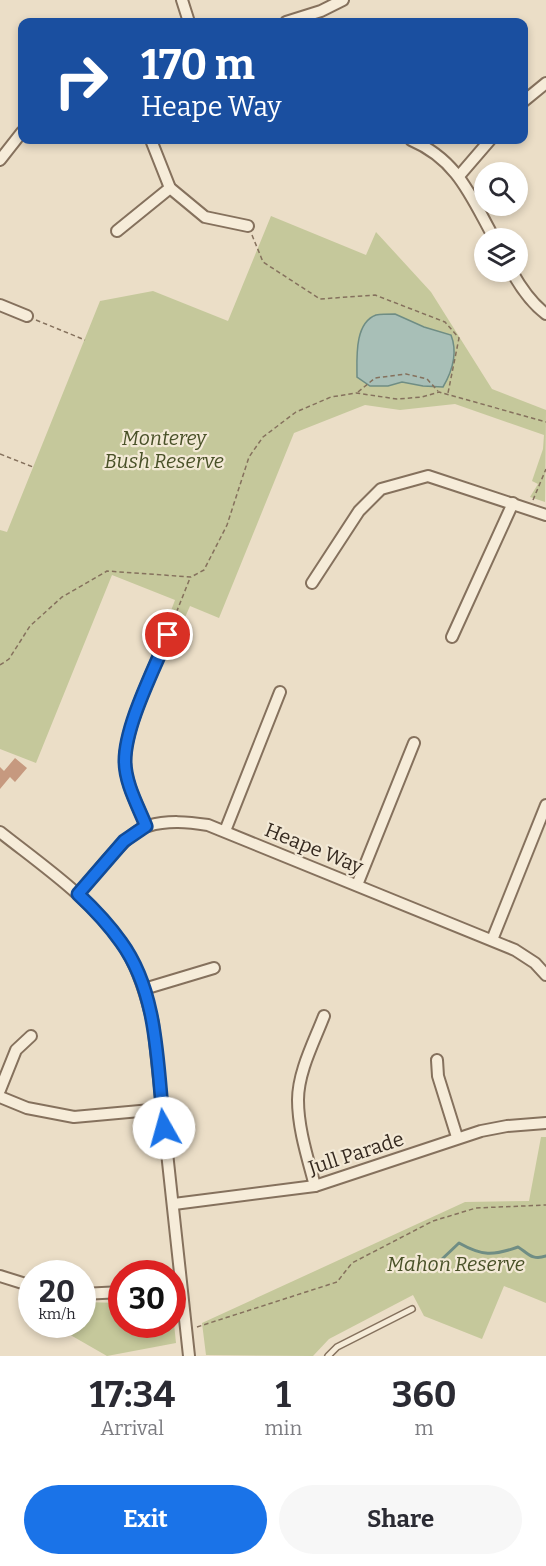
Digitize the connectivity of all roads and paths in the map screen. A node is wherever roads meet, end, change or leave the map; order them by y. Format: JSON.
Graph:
{"nodes":[{"id":1,"x":182,"y":0,"type":"edge"},
{"id":2,"x":343,"y":0,"type":"edge"},
{"id":3,"x":188,"y":18,"type":"edge"},
{"id":4,"x":299,"y":18,"type":"edge"},
{"id":5,"x":546,"y":83,"type":"edge"},
{"id":6,"x":528,"y":97,"type":"edge"},
{"id":7,"x":18,"y":137,"type":"edge"},
{"id":8,"x":153,"y":144,"type":"edge"},
{"id":9,"x":418,"y":144,"type":"edge"},
{"id":10,"x":487,"y":144,"type":"edge"},
{"id":11,"x":0,"y":160,"type":"edge"},
{"id":12,"x":459,"y":176,"type":"junction"},
{"id":13,"x":170,"y":188,"type":"junction"},
{"id":14,"x":248,"y":226,"type":"joint"},
{"id":15,"x":488,"y":228,"type":"edge"},
{"id":16,"x":117,"y":231,"type":"dead end"},
{"id":17,"x":518,"y":282,"type":"edge"},
{"id":18,"x":0,"y":305,"type":"edge"},
{"id":19,"x":546,"y":314,"type":"edge"},
{"id":20,"x":27,"y":316,"type":"joint"},
{"id":21,"x":85,"y":340,"type":"dead end"},
{"id":22,"x":439,"y":392,"type":"junction"},
{"id":23,"x":356,"y":393,"type":"junction"},
{"id":24,"x":448,"y":393,"type":"junction"},
{"id":25,"x":546,"y":422,"type":"edge"},
{"id":26,"x":0,"y":454,"type":"edge"},
{"id":27,"x":33,"y":467,"type":"dead end"},
{"id":28,"x":546,"y":469,"type":"edge"},
{"id":29,"x":513,"y":503,"type":"junction"},
{"id":30,"x":529,"y":509,"type":"junction"},
{"id":31,"x":546,"y":515,"type":"edge"},
{"id":32,"x":191,"y":577,"type":"junction"},
{"id":33,"x":312,"y":583,"type":"dead end"},
{"id":34,"x":168,"y":635,"type":"joint"},
{"id":35,"x":452,"y":637,"type":"dead end"},
{"id":36,"x":0,"y":665,"type":"edge"},
{"id":37,"x":280,"y":692,"type":"dead end"},
{"id":38,"x":414,"y":743,"type":"dead end"},
{"id":39,"x":546,"y":805,"type":"edge"},
{"id":40,"x":146,"y":826,"type":"junction"},
{"id":41,"x":225,"y":831,"type":"junction"},
{"id":42,"x":0,"y":832,"type":"edge"},
{"id":43,"x":357,"y":885,"type":"junction"},
{"id":44,"x":78,"y":894,"type":"junction"},
{"id":45,"x":492,"y":940,"type":"junction"},
{"id":46,"x":214,"y":968,"type":"dead end"},
{"id":47,"x":546,"y":975,"type":"edge"},
{"id":48,"x":144,"y":989,"type":"junction"},
{"id":49,"x":324,"y":1016,"type":"dead end"},
{"id":50,"x":31,"y":1035,"type":"dead end"},
{"id":51,"x":438,"y":1060,"type":"dead end"},
{"id":52,"x":0,"y":1090,"type":"edge"},
{"id":53,"x":0,"y":1097,"type":"edge"},
{"id":54,"x":162,"y":1109,"type":"junction"},
{"id":55,"x":546,"y":1123,"type":"edge"},
{"id":56,"x":457,"y":1137,"type":"junction"},
{"id":57,"x":315,"y":1186,"type":"junction"},
{"id":58,"x":174,"y":1204,"type":"junction"},
{"id":59,"x":546,"y":1205,"type":"edge"},
{"id":60,"x":176,"y":1260,"type":"edge"},
{"id":61,"x":0,"y":1276,"type":"edge"},
{"id":62,"x":18,"y":1282,"type":"edge"},
{"id":63,"x":412,"y":1309,"type":"dead end"},
{"id":64,"x":186,"y":1326,"type":"edge"},
{"id":65,"x":187,"y":1330,"type":"junction"},
{"id":66,"x":189,"y":1356,"type":"edge"},
{"id":67,"x":328,"y":1356,"type":"edge"}],
"edges":[{"from":1,"to":3,"type":"street"},
{"from":2,"to":4,"type":"street"},
{"from":5,"to":6,"type":"street"},
{"from":7,"to":11,"type":"street"},
{"from":8,"to":13,"type":"street"},
{"from":9,"to":12,"type":"street"},
{"from":10,"to":12,"type":"street"},
{"from":12,"to":15,"type":"street"},
{"from":13,"to":14,"type":"street"},
{"from":13,"to":16,"type":"street"},
{"from":14,"to":24,"type":"path"},
{"from":17,"to":19,"type":"street"},
{"from":18,"to":20,"type":"street"},
{"from":20,"to":21,"type":"path"},
{"from":22,"to":23,"type":"path"},
{"from":22,"to":23,"type":"path"},
{"from":22,"to":24,"type":"path"},
{"from":23,"to":32,"type":"path"},
{"from":24,"to":25,"type":"path"},
{"from":26,"to":27,"type":"path"},
{"from":28,"to":30,"type":"path"},
{"from":29,"to":30,"type":"street"},
{"from":29,"to":33,"type":"street"},
{"from":29,"to":35,"type":"street"},
{"from":30,"to":31,"type":"street"},
{"from":32,"to":34,"type":"path"},
{"from":32,"to":36,"type":"path"},
{"from":34,"to":40,"type":"street"},
{"from":37,"to":41,"type":"street"},
{"from":38,"to":43,"type":"street"},
{"from":39,"to":45,"type":"street"},
{"from":40,"to":41,"type":"street","name":"Heape Way"},
{"from":40,"to":44,"type":"street","name":"Heape Way"},
{"from":41,"to":43,"type":"street","name":"Heape Way"},
{"from":42,"to":44,"type":"street"},
{"from":43,"to":45,"type":"street","name":"Heape Way"},
{"from":44,"to":48,"type":"street"},
{"from":45,"to":47,"type":"street","name":"Heape Way"},
{"from":46,"to":48,"type":"street"},
{"from":48,"to":54,"type":"street"},
{"from":49,"to":57,"type":"street"},
{"from":50,"to":52,"type":"street"},
{"from":51,"to":56,"type":"street"},
{"from":53,"to":54,"type":"street"},
{"from":54,"to":58,"type":"street"},
{"from":55,"to":56,"type":"street","name":"Jull Parade"},
{"from":56,"to":57,"type":"street","name":"Jull Parade"},
{"from":57,"to":58,"type":"street","name":"Jull Parade"},
{"from":58,"to":60,"type":"street"},
{"from":59,"to":65,"type":"path"},
{"from":61,"to":62,"type":"street"},
{"from":63,"to":67,"type":"lane"},
{"from":64,"to":65,"type":"street"},
{"from":65,"to":66,"type":"street"}]}
